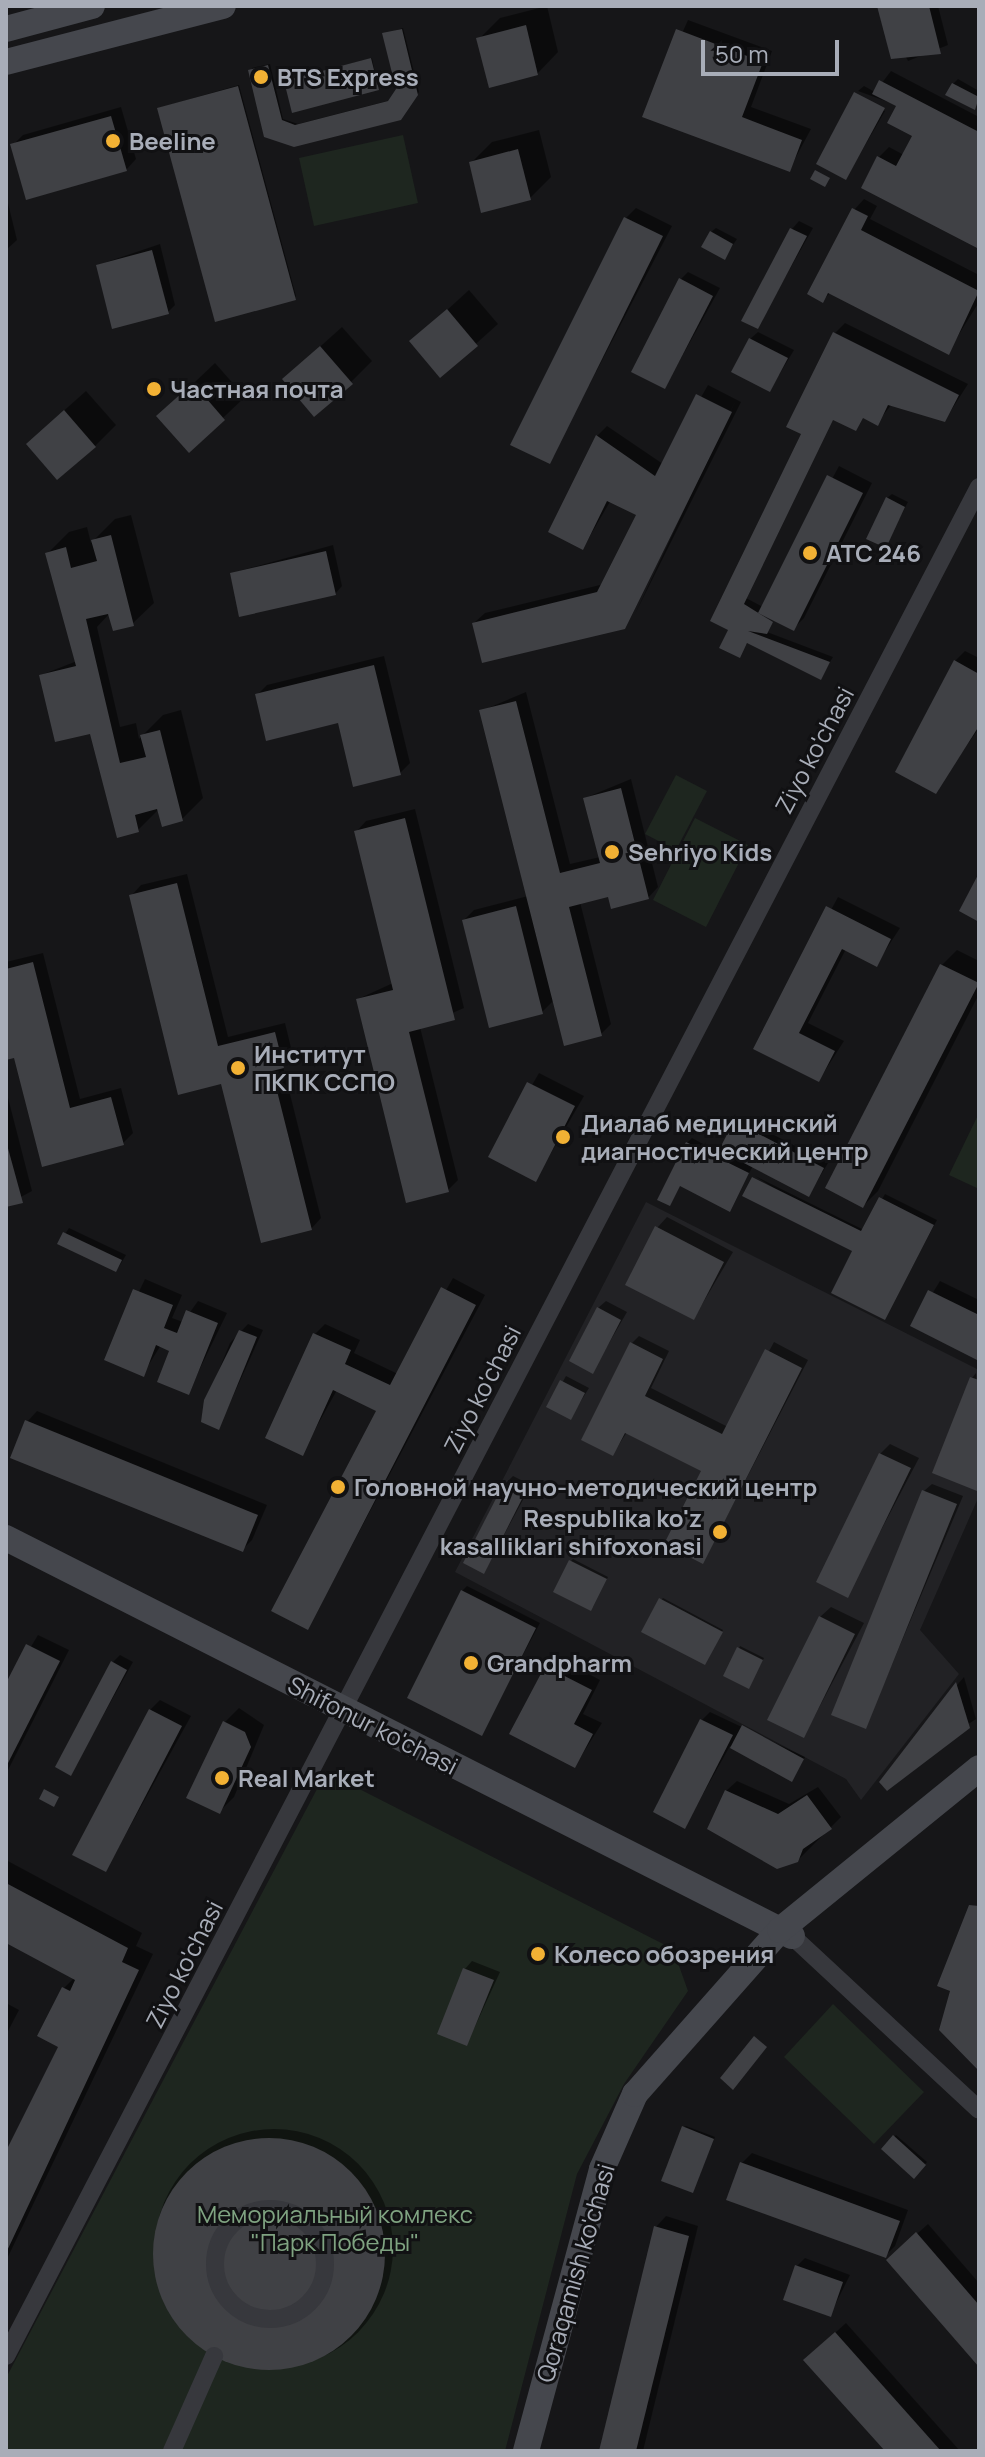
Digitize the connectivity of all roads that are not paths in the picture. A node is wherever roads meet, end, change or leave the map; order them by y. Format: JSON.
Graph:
{"nodes":[{"id":1,"x":92,"y":6,"type":"edge"},
{"id":2,"x":223,"y":6,"type":"edge"},
{"id":3,"x":54,"y":11,"type":"edge"},
{"id":4,"x":6,"y":29,"type":"edge"},
{"id":5,"x":62,"y":48,"type":"junction"},
{"id":6,"x":6,"y":62,"type":"edge"},
{"id":7,"x":979,"y":487,"type":"edge"},
{"id":8,"x":6,"y":1538,"type":"edge"},
{"id":9,"x":343,"y":1710,"type":"junction"},
{"id":10,"x":979,"y":1768,"type":"edge"},
{"id":11,"x":979,"y":1791,"type":"edge"},
{"id":12,"x":739,"y":1914,"type":"junction"},
{"id":13,"x":786,"y":1933,"type":"junction"},
{"id":14,"x":750,"y":1968,"type":"junction"},
{"id":15,"x":979,"y":2110,"type":"edge"},
{"id":16,"x":283,"y":2210,"type":"joint"},
{"id":17,"x":6,"y":2356,"type":"edge"},
{"id":18,"x":214,"y":2356,"type":"dead end"},
{"id":19,"x":172,"y":2451,"type":"edge"},
{"id":20,"x":526,"y":2451,"type":"edge"},
{"id":21,"x":538,"y":2451,"type":"edge"}],
"edges":[{"from":1,"to":3,"type":"main road"},
{"from":2,"to":5,"type":"main road"},
{"from":3,"to":4,"type":"main road"},
{"from":3,"to":5,"type":"street"},
{"from":5,"to":6,"type":"main road"},
{"from":7,"to":9,"type":"street","name":"Ziyo ko'chasi"},
{"from":8,"to":9,"type":"main road","name":"Shifonur ko'chasi"},
{"from":9,"to":12,"type":"main road","name":"Shifonur ko'chasi"},
{"from":9,"to":17,"type":"street","name":"Ziyo ko'chasi"},
{"from":10,"to":13,"type":"main road","name":"Qoraqamish ko'chasi"},
{"from":11,"to":13,"type":"main road","name":"Qoraqamish ko'chasi"},
{"from":12,"to":13,"type":"main road","name":"Shifonur ko'chasi"},
{"from":12,"to":14,"type":"main road"},
{"from":13,"to":14,"type":"main road","name":"Qoraqamish ko'chasi"},
{"from":13,"to":15,"type":"street"},
{"from":14,"to":20,"type":"main road","name":"Qoraqamish ko'chasi"},
{"from":14,"to":21,"type":"main road","name":"Qoraqamish ko'chasi"},
{"from":16,"to":16,"type":"street"},
{"from":18,"to":19,"type":"street"}]}
